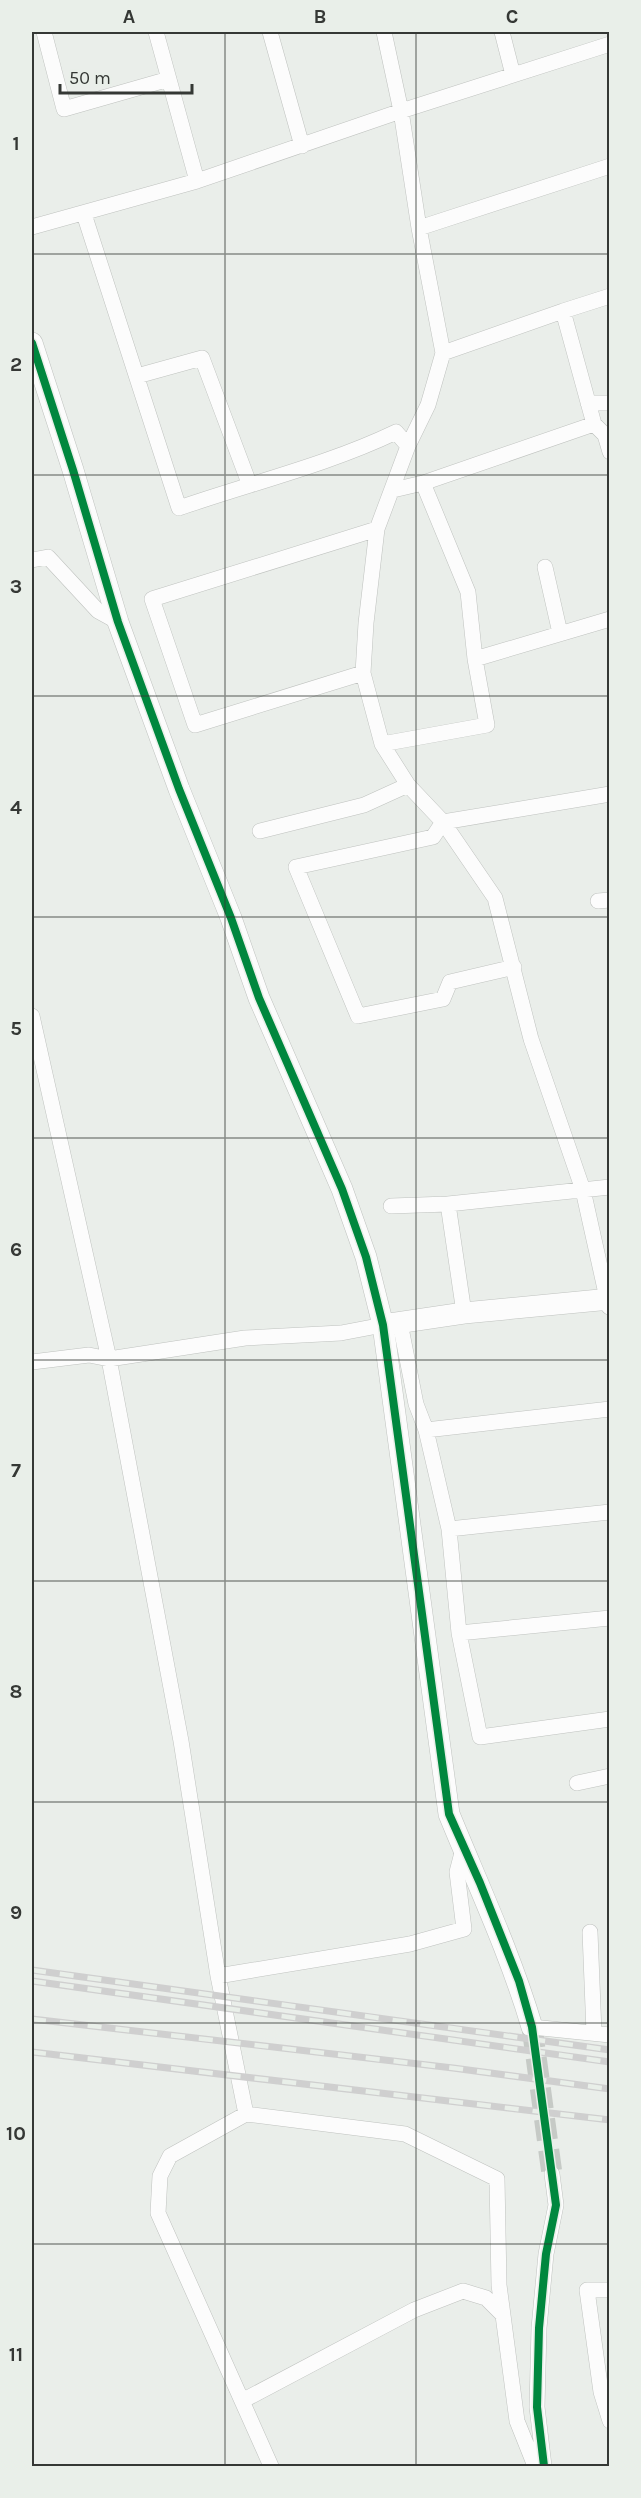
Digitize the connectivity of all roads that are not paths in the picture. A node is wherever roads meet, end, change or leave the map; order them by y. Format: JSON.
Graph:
{"nodes":[{"id":1,"x":44,"y":32,"type":"edge"},
{"id":2,"x":156,"y":32,"type":"edge"},
{"id":3,"x":270,"y":32,"type":"edge"},
{"id":4,"x":384,"y":32,"type":"edge"},
{"id":5,"x":502,"y":32,"type":"edge"},
{"id":6,"x":609,"y":44,"type":"edge"},
{"id":7,"x":513,"y":75,"type":"junction"},
{"id":8,"x":168,"y":79,"type":"junction"},
{"id":9,"x":401,"y":111,"type":"junction"},
{"id":10,"x":302,"y":146,"type":"junction"},
{"id":11,"x":609,"y":166,"type":"edge"},
{"id":12,"x":197,"y":182,"type":"junction"},
{"id":13,"x":84,"y":214,"type":"junction"},
{"id":14,"x":32,"y":227,"type":"edge"},
{"id":15,"x":418,"y":228,"type":"junction"},
{"id":16,"x":609,"y":296,"type":"edge"},
{"id":17,"x":563,"y":310,"type":"junction"},
{"id":18,"x":32,"y":344,"type":"edge"},
{"id":19,"x":443,"y":353,"type":"junction"},
{"id":20,"x":137,"y":376,"type":"junction"},
{"id":21,"x":588,"y":403,"type":"junction"},
{"id":22,"x":609,"y":403,"type":"edge"},
{"id":23,"x":594,"y":424,"type":"junction"},
{"id":24,"x":408,"y":446,"type":"junction"},
{"id":25,"x":609,"y":452,"type":"edge"},
{"id":26,"x":249,"y":483,"type":"junction"},
{"id":27,"x":423,"y":483,"type":"junction"},
{"id":28,"x":393,"y":490,"type":"junction"},
{"id":29,"x":377,"y":529,"type":"junction"},
{"id":30,"x":32,"y":560,"type":"edge"},
{"id":31,"x":545,"y":567,"type":"dead end"},
{"id":32,"x":609,"y":619,"type":"edge"},
{"id":33,"x":118,"y":622,"type":"junction"},
{"id":34,"x":560,"y":633,"type":"junction"},
{"id":35,"x":475,"y":659,"type":"junction"},
{"id":36,"x":363,"y":673,"type":"junction"},
{"id":37,"x":382,"y":744,"type":"junction"},
{"id":38,"x":408,"y":785,"type":"junction"},
{"id":39,"x":609,"y":794,"type":"edge"},
{"id":40,"x":443,"y":822,"type":"junction"},
{"id":41,"x":261,"y":831,"type":"dead end"},
{"id":42,"x":514,"y":967,"type":"junction"},
{"id":43,"x":32,"y":1016,"type":"edge"},
{"id":44,"x":609,"y":1187,"type":"edge"},
{"id":45,"x":583,"y":1190,"type":"junction"},
{"id":46,"x":448,"y":1204,"type":"junction"},
{"id":47,"x":390,"y":1206,"type":"dead end"},
{"id":48,"x":609,"y":1302,"type":"edge"},
{"id":49,"x":464,"y":1313,"type":"junction"},
{"id":50,"x":391,"y":1324,"type":"junction"},
{"id":51,"x":109,"y":1359,"type":"junction"},
{"id":52,"x":32,"y":1362,"type":"edge"},
{"id":53,"x":609,"y":1409,"type":"edge"},
{"id":54,"x":426,"y":1430,"type":"junction"},
{"id":55,"x":609,"y":1512,"type":"edge"},
{"id":56,"x":449,"y":1529,"type":"junction"},
{"id":57,"x":609,"y":1618,"type":"edge"},
{"id":58,"x":459,"y":1633,"type":"junction"},
{"id":59,"x":609,"y":1719,"type":"edge"},
{"id":60,"x":609,"y":1776,"type":"edge"},
{"id":61,"x":577,"y":1783,"type":"dead end"},
{"id":62,"x":463,"y":1849,"type":"junction"},
{"id":63,"x":590,"y":1932,"type":"dead end"},
{"id":64,"x":218,"y":1976,"type":"junction"},
{"id":65,"x":532,"y":2027,"type":"joint"},
{"id":66,"x":602,"y":2034,"type":"edge"},
{"id":67,"x":246,"y":2114,"type":"junction"},
{"id":68,"x":552,"y":2174,"type":"tunnel mouth"},
{"id":69,"x":609,"y":2290,"type":"edge"},
{"id":70,"x":503,"y":2314,"type":"junction"},
{"id":71,"x":242,"y":2401,"type":"junction"},
{"id":72,"x":609,"y":2421,"type":"edge"},
{"id":73,"x":271,"y":2466,"type":"edge"},
{"id":74,"x":535,"y":2466,"type":"edge"},
{"id":75,"x":543,"y":2466,"type":"edge"}],
"edges":[{"from":1,"to":8,"type":"street"},
{"from":2,"to":8,"type":"street"},
{"from":3,"to":10,"type":"street"},
{"from":4,"to":9,"type":"street"},
{"from":5,"to":7,"type":"street"},
{"from":6,"to":7,"type":"street"},
{"from":7,"to":9,"type":"street"},
{"from":8,"to":12,"type":"street"},
{"from":9,"to":10,"type":"street"},
{"from":9,"to":15,"type":"street"},
{"from":10,"to":12,"type":"street"},
{"from":11,"to":15,"type":"street"},
{"from":12,"to":13,"type":"street"},
{"from":13,"to":14,"type":"street"},
{"from":13,"to":20,"type":"street"},
{"from":15,"to":19,"type":"street"},
{"from":16,"to":17,"type":"street"},
{"from":17,"to":19,"type":"street"},
{"from":17,"to":21,"type":"street"},
{"from":18,"to":33,"type":"street"},
{"from":19,"to":24,"type":"street"},
{"from":20,"to":26,"type":"street"},
{"from":20,"to":26,"type":"street"},
{"from":21,"to":22,"type":"street"},
{"from":21,"to":23,"type":"street"},
{"from":23,"to":25,"type":"street"},
{"from":23,"to":27,"type":"street"},
{"from":24,"to":26,"type":"street"},
{"from":24,"to":28,"type":"street"},
{"from":27,"to":28,"type":"street"},
{"from":27,"to":35,"type":"street"},
{"from":28,"to":29,"type":"street"},
{"from":29,"to":36,"type":"street"},
{"from":29,"to":36,"type":"street"},
{"from":30,"to":33,"type":"street"},
{"from":31,"to":34,"type":"street"},
{"from":32,"to":34,"type":"street"},
{"from":33,"to":50,"type":"street"},
{"from":34,"to":35,"type":"street"},
{"from":35,"to":37,"type":"street"},
{"from":36,"to":37,"type":"street"},
{"from":37,"to":38,"type":"street"},
{"from":38,"to":40,"type":"street"},
{"from":38,"to":41,"type":"street"},
{"from":39,"to":40,"type":"street"},
{"from":40,"to":42,"type":"street"},
{"from":40,"to":42,"type":"street"},
{"from":42,"to":45,"type":"street"},
{"from":43,"to":51,"type":"street"},
{"from":44,"to":45,"type":"street"},
{"from":45,"to":46,"type":"street"},
{"from":45,"to":48,"type":"street"},
{"from":46,"to":47,"type":"street"},
{"from":46,"to":49,"type":"street"},
{"from":48,"to":49,"type":"street"},
{"from":49,"to":50,"type":"street"},
{"from":50,"to":51,"type":"street"},
{"from":50,"to":54,"type":"street"},
{"from":50,"to":62,"type":"street"},
{"from":51,"to":52,"type":"street"},
{"from":51,"to":64,"type":"street"},
{"from":53,"to":54,"type":"street"},
{"from":54,"to":56,"type":"street"},
{"from":55,"to":56,"type":"street"},
{"from":56,"to":58,"type":"street"},
{"from":57,"to":58,"type":"street"},
{"from":58,"to":59,"type":"street"},
{"from":60,"to":61,"type":"street"},
{"from":62,"to":64,"type":"street"},
{"from":62,"to":65,"type":"street"},
{"from":63,"to":66,"type":"street"},
{"from":64,"to":67,"type":"street"},
{"from":65,"to":66,"type":"street"},
{"from":67,"to":70,"type":"street"},
{"from":67,"to":71,"type":"street"},
{"from":68,"to":75,"type":"street"},
{"from":69,"to":72,"type":"street"},
{"from":70,"to":71,"type":"street"},
{"from":70,"to":74,"type":"street"},
{"from":71,"to":73,"type":"street"}]}
